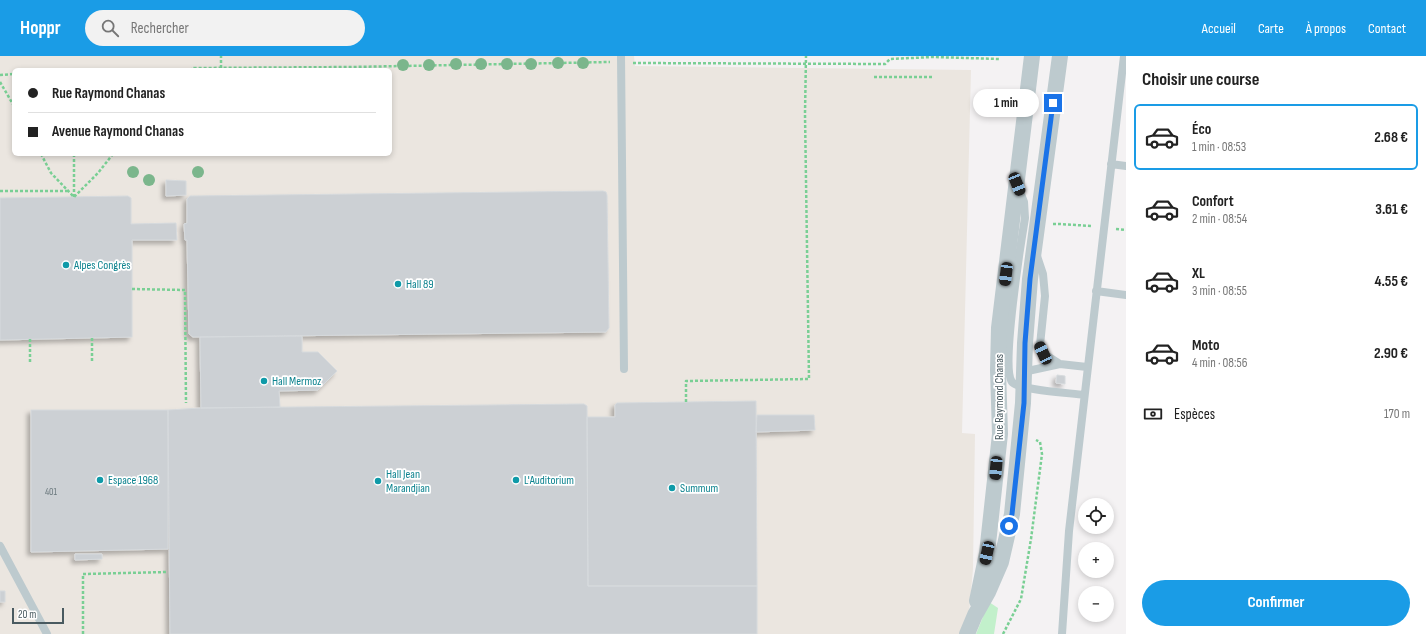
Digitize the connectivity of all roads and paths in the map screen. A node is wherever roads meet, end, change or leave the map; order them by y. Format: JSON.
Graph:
{"nodes":[{"id":1,"x":221,"y":56,"type":"edge"},
{"id":2,"x":806,"y":56,"type":"edge"},
{"id":3,"x":1032,"y":56,"type":"edge"},
{"id":4,"x":1060,"y":56,"type":"edge"},
{"id":5,"x":1124,"y":56,"type":"edge"},
{"id":6,"x":992,"y":57,"type":"edge"},
{"id":7,"x":621,"y":59,"type":"edge"},
{"id":8,"x":1000,"y":59,"type":"dead end"},
{"id":9,"x":806,"y":65,"type":"junction"},
{"id":10,"x":194,"y":68,"type":"edge"},
{"id":11,"x":221,"y":68,"type":"junction"},
{"id":12,"x":12,"y":74,"type":"edge"},
{"id":13,"x":0,"y":75,"type":"edge"},
{"id":14,"x":874,"y":76,"type":"dead end"},
{"id":15,"x":933,"y":77,"type":"dead end"},
{"id":16,"x":0,"y":82,"type":"edge"},
{"id":17,"x":12,"y":103,"type":"edge"},
{"id":18,"x":42,"y":156,"type":"edge"},
{"id":19,"x":74,"y":156,"type":"edge"},
{"id":20,"x":111,"y":156,"type":"edge"},
{"id":21,"x":1111,"y":164,"type":"junction"},
{"id":22,"x":1126,"y":166,"type":"edge"},
{"id":23,"x":1017,"y":184,"type":"junction"},
{"id":24,"x":0,"y":191,"type":"edge"},
{"id":25,"x":68,"y":191,"type":"junction"},
{"id":26,"x":74,"y":197,"type":"junction"},
{"id":27,"x":1050,"y":225,"type":"dead end"},
{"id":28,"x":1103,"y":228,"type":"junction"},
{"id":29,"x":1126,"y":230,"type":"edge"},
{"id":30,"x":1035,"y":242,"type":"junction"},
{"id":31,"x":132,"y":289,"type":"dead end"},
{"id":32,"x":1096,"y":291,"type":"junction"},
{"id":33,"x":1126,"y":295,"type":"edge"},
{"id":34,"x":92,"y":338,"type":"dead end"},
{"id":35,"x":30,"y":339,"type":"dead end"},
{"id":36,"x":1017,"y":343,"type":"junction"},
{"id":37,"x":92,"y":363,"type":"dead end"},
{"id":38,"x":30,"y":364,"type":"dead end"},
{"id":39,"x":1060,"y":364,"type":"junction"},
{"id":40,"x":1087,"y":367,"type":"junction"},
{"id":41,"x":624,"y":369,"type":"dead end"},
{"id":42,"x":1021,"y":385,"type":"junction"},
{"id":43,"x":999,"y":393,"type":"junction"},
{"id":44,"x":1084,"y":395,"type":"junction"},
{"id":45,"x":686,"y":402,"type":"dead end"},
{"id":46,"x":186,"y":403,"type":"dead end"},
{"id":47,"x":1034,"y":438,"type":"dead end"},
{"id":48,"x":0,"y":546,"type":"edge"},
{"id":49,"x":168,"y":572,"type":"dead end"},
{"id":50,"x":975,"y":615,"type":"junction"},
{"id":51,"x":47,"y":634,"type":"edge"},
{"id":52,"x":83,"y":634,"type":"edge"},
{"id":53,"x":967,"y":634,"type":"edge"},
{"id":54,"x":1003,"y":634,"type":"edge"},
{"id":55,"x":1062,"y":634,"type":"edge"}],
"edges":[{"from":1,"to":11,"type":"path"},
{"from":2,"to":9,"type":"path"},
{"from":3,"to":23,"type":"street","name":"Rue Raymond Chanas"},
{"from":4,"to":30,"type":"street","name":"Rue Raymond Chanas"},
{"from":5,"to":21,"type":"lane"},
{"from":6,"to":8,"type":"path"},
{"from":6,"to":9,"type":"path"},
{"from":7,"to":9,"type":"path"},
{"from":7,"to":11,"type":"path"},
{"from":7,"to":41,"type":"lane"},
{"from":9,"to":45,"type":"path"},
{"from":10,"to":11,"type":"path"},
{"from":12,"to":13,"type":"path"},
{"from":14,"to":15,"type":"path"},
{"from":16,"to":17,"type":"path"},
{"from":18,"to":25,"type":"path"},
{"from":19,"to":26,"type":"path"},
{"from":20,"to":26,"type":"path"},
{"from":21,"to":22,"type":"lane"},
{"from":21,"to":28,"type":"lane"},
{"from":23,"to":36,"type":"lane"},
{"from":23,"to":43,"type":"street","name":"Rue Raymond Chanas"},
{"from":24,"to":25,"type":"path"},
{"from":25,"to":26,"type":"path"},
{"from":27,"to":28,"type":"path"},
{"from":28,"to":29,"type":"path"},
{"from":28,"to":32,"type":"lane"},
{"from":30,"to":36,"type":"street","name":"Rue Raymond Chanas"},
{"from":30,"to":39,"type":"lane"},
{"from":31,"to":46,"type":"path"},
{"from":32,"to":33,"type":"lane"},
{"from":32,"to":40,"type":"lane"},
{"from":34,"to":37,"type":"path"},
{"from":35,"to":38,"type":"path"},
{"from":36,"to":42,"type":"street","name":"Rue Raymond Chanas"},
{"from":39,"to":40,"type":"lane"},
{"from":39,"to":42,"type":"lane"},
{"from":40,"to":44,"type":"lane"},
{"from":42,"to":43,"type":"lane"},
{"from":42,"to":44,"type":"lane"},
{"from":42,"to":50,"type":"street","name":"Rue Raymond Chanas"},
{"from":43,"to":50,"type":"street","name":"Rue Raymond Chanas"},
{"from":44,"to":55,"type":"lane"},
{"from":47,"to":54,"type":"path"},
{"from":48,"to":51,"type":"lane"},
{"from":49,"to":52,"type":"path"},
{"from":50,"to":53,"type":"street"}]}
